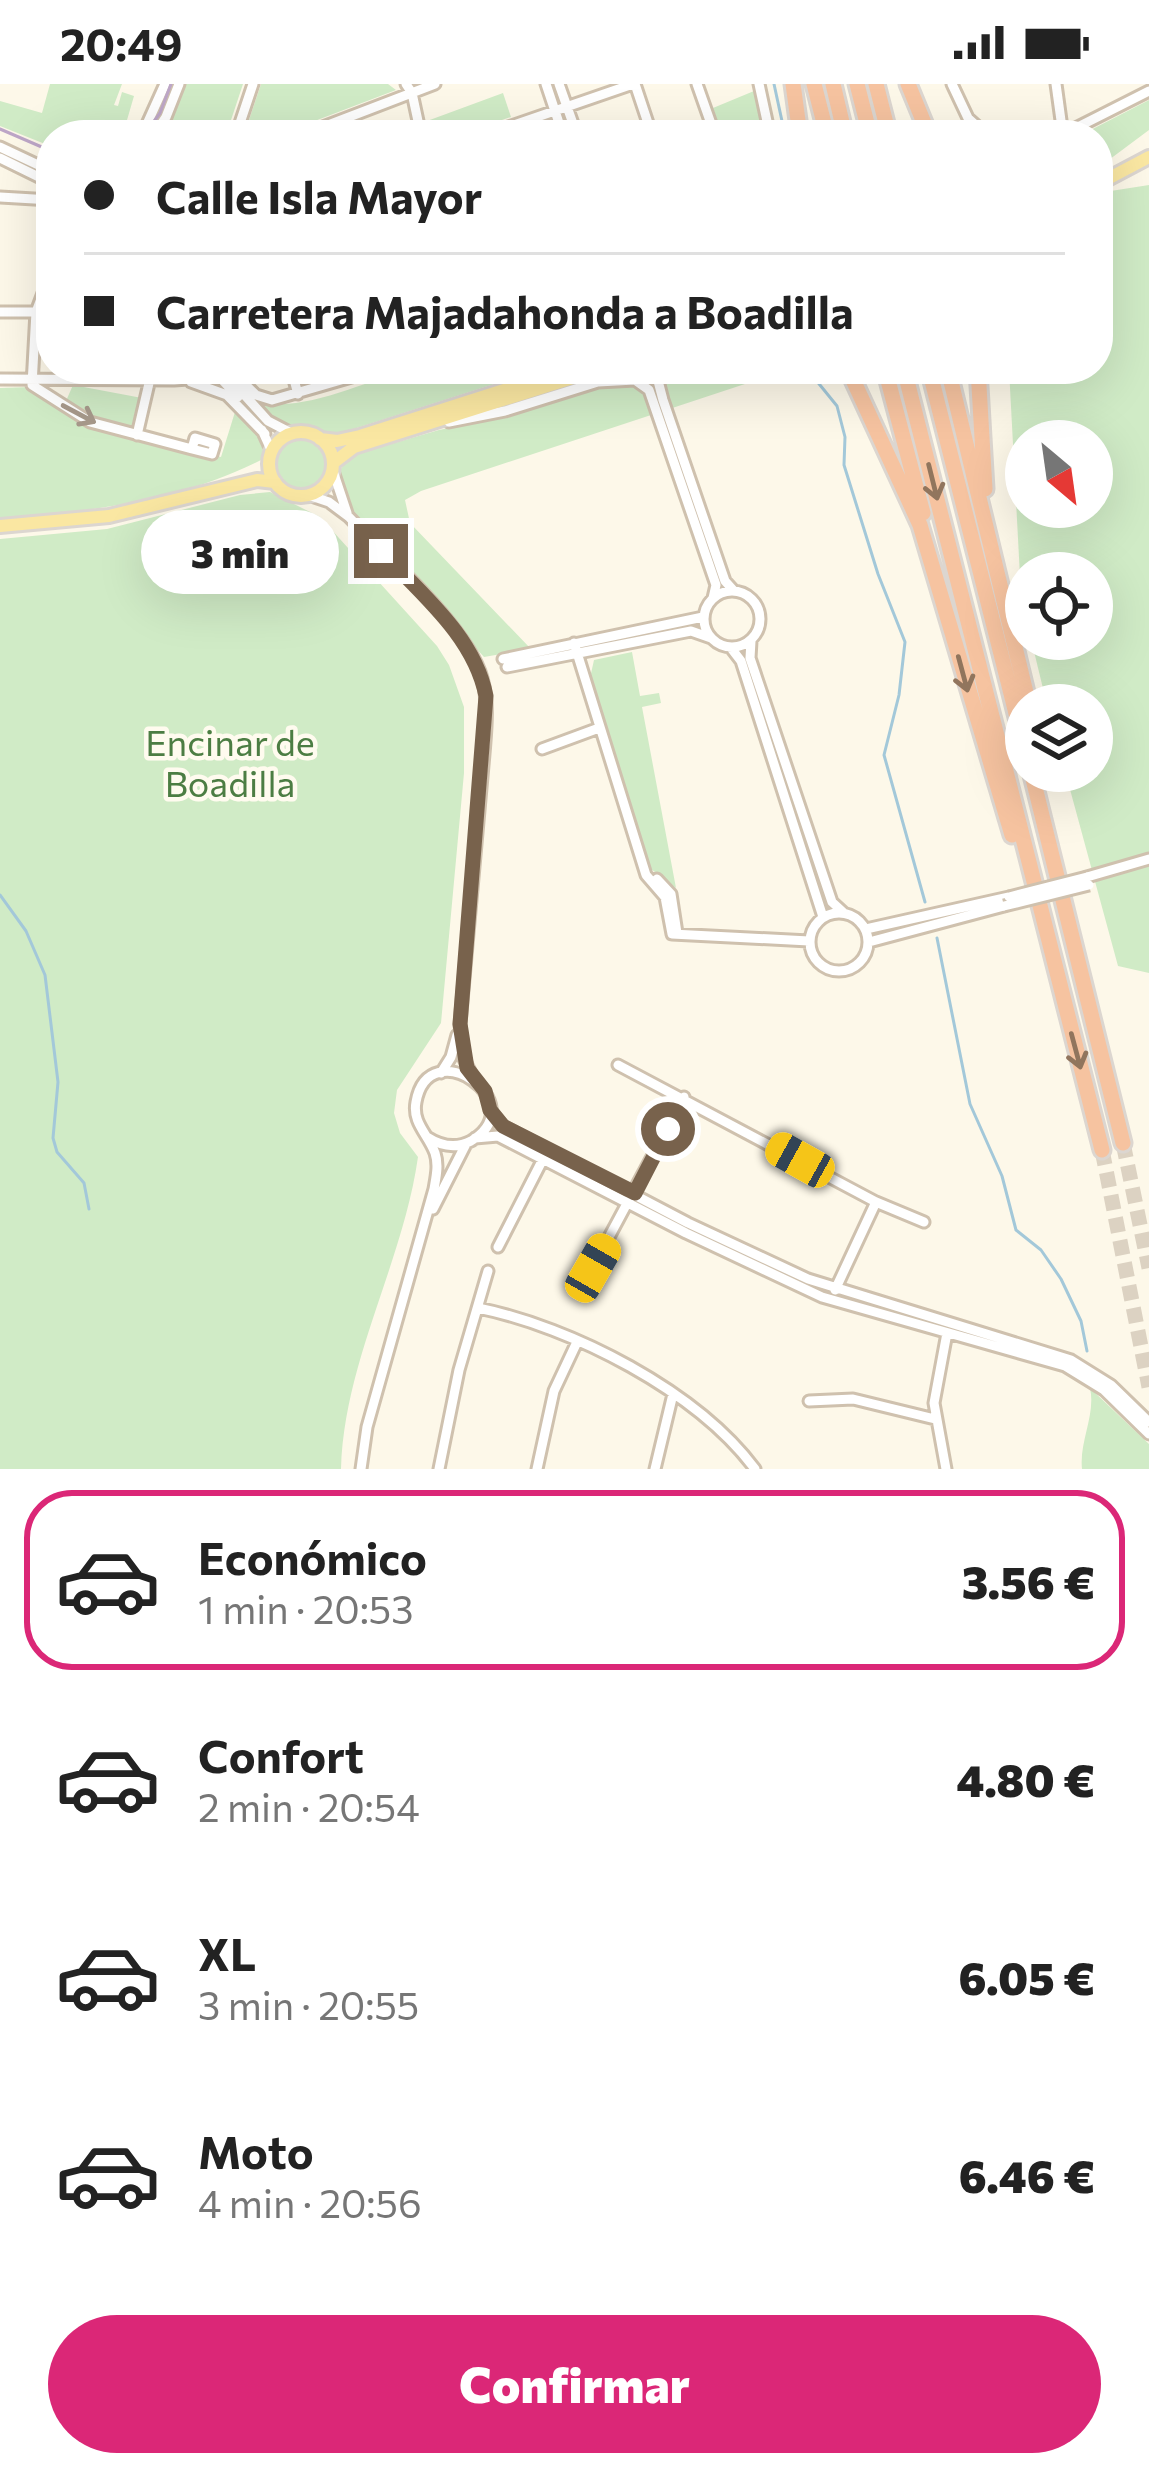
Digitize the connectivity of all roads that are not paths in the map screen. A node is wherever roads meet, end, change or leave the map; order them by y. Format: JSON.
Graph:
{"nodes":[{"id":1,"x":166,"y":84,"type":"edge"},
{"id":2,"x":179,"y":84,"type":"edge"},
{"id":3,"x":253,"y":84,"type":"edge"},
{"id":4,"x":435,"y":84,"type":"edge"},
{"id":5,"x":546,"y":84,"type":"edge"},
{"id":6,"x":559,"y":84,"type":"edge"},
{"id":7,"x":634,"y":84,"type":"edge"},
{"id":8,"x":697,"y":84,"type":"edge"},
{"id":9,"x":759,"y":84,"type":"edge"},
{"id":10,"x":793,"y":84,"type":"edge"},
{"id":11,"x":814,"y":84,"type":"edge"},
{"id":12,"x":833,"y":84,"type":"edge"},
{"id":13,"x":856,"y":84,"type":"edge"},
{"id":14,"x":876,"y":84,"type":"edge"},
{"id":15,"x":904,"y":84,"type":"edge"},
{"id":16,"x":952,"y":84,"type":"edge"},
{"id":17,"x":1056,"y":84,"type":"edge"},
{"id":18,"x":409,"y":88,"type":"edge"},
{"id":19,"x":1148,"y":92,"type":"edge"},
{"id":20,"x":567,"y":108,"type":"junction"},
{"id":21,"x":555,"y":111,"type":"junction"},
{"id":22,"x":149,"y":120,"type":"edge"},
{"id":23,"x":161,"y":120,"type":"edge"},
{"id":24,"x":241,"y":120,"type":"edge"},
{"id":25,"x":340,"y":120,"type":"edge"},
{"id":26,"x":417,"y":120,"type":"edge"},
{"id":27,"x":529,"y":120,"type":"edge"},
{"id":28,"x":558,"y":120,"type":"edge"},
{"id":29,"x":571,"y":120,"type":"edge"},
{"id":30,"x":647,"y":120,"type":"edge"},
{"id":31,"x":710,"y":120,"type":"edge"},
{"id":32,"x":767,"y":120,"type":"edge"},
{"id":33,"x":798,"y":120,"type":"edge"},
{"id":34,"x":822,"y":120,"type":"edge"},
{"id":35,"x":841,"y":120,"type":"edge"},
{"id":36,"x":866,"y":120,"type":"edge"},
{"id":37,"x":885,"y":120,"type":"edge"},
{"id":38,"x":919,"y":120,"type":"edge"},
{"id":39,"x":970,"y":120,"type":"edge"},
{"id":40,"x":1060,"y":120,"type":"edge"},
{"id":41,"x":1092,"y":120,"type":"edge"},
{"id":42,"x":0,"y":147,"type":"edge"},
{"id":43,"x":1149,"y":154,"type":"edge"},
{"id":44,"x":0,"y":158,"type":"edge"},
{"id":45,"x":36,"y":164,"type":"edge"},
{"id":46,"x":1113,"y":172,"type":"edge"},
{"id":47,"x":36,"y":176,"type":"edge"},
{"id":48,"x":6,"y":198,"type":"edge"},
{"id":49,"x":36,"y":201,"type":"edge"},
{"id":50,"x":0,"y":312,"type":"edge"},
{"id":51,"x":36,"y":313,"type":"joint"},
{"id":52,"x":0,"y":379,"type":"edge"},
{"id":53,"x":29,"y":379,"type":"junction"},
{"id":54,"x":36,"y":379,"type":"edge"},
{"id":55,"x":149,"y":384,"type":"edge"},
{"id":56,"x":197,"y":384,"type":"edge"},
{"id":57,"x":230,"y":384,"type":"edge"},
{"id":58,"x":232,"y":384,"type":"edge"},
{"id":59,"x":240,"y":384,"type":"edge"},
{"id":60,"x":295,"y":384,"type":"edge"},
{"id":61,"x":324,"y":384,"type":"edge"},
{"id":62,"x":514,"y":384,"type":"edge"},
{"id":63,"x":522,"y":384,"type":"edge"},
{"id":64,"x":568,"y":384,"type":"edge"},
{"id":65,"x":641,"y":384,"type":"edge"},
{"id":66,"x":659,"y":384,"type":"edge"},
{"id":67,"x":855,"y":384,"type":"edge"},
{"id":68,"x":889,"y":384,"type":"edge"},
{"id":69,"x":908,"y":384,"type":"edge"},
{"id":70,"x":933,"y":384,"type":"edge"},
{"id":71,"x":952,"y":384,"type":"edge"},
{"id":72,"x":979,"y":384,"type":"edge"},
{"id":73,"x":512,"y":387,"type":"junction"},
{"id":74,"x":298,"y":394,"type":"junction"},
{"id":75,"x":265,"y":434,"type":"junction"},
{"id":76,"x":292,"y":434,"type":"junction"},
{"id":77,"x":137,"y":435,"type":"junction"},
{"id":78,"x":320,"y":439,"type":"junction"},
{"id":79,"x":192,"y":448,"type":"dead end"},
{"id":80,"x":271,"y":455,"type":"junction"},
{"id":81,"x":333,"y":466,"type":"junction"},
{"id":82,"x":275,"y":482,"type":"junction"},
{"id":83,"x":230,"y":486,"type":"junction"},
{"id":84,"x":308,"y":495,"type":"junction"},
{"id":85,"x":349,"y":518,"type":"junction"},
{"id":86,"x":0,"y":526,"type":"edge"},
{"id":87,"x":1001,"y":581,"type":"junction"},
{"id":88,"x":734,"y":591,"type":"junction"},
{"id":89,"x":713,"y":598,"type":"junction"},
{"id":90,"x":944,"y":603,"type":"junction"},
{"id":91,"x":704,"y":617,"type":"junction"},
{"id":92,"x":711,"y":638,"type":"junction"},
{"id":93,"x":751,"y":641,"type":"junction"},
{"id":94,"x":731,"y":648,"type":"junction"},
{"id":95,"x":575,"y":649,"type":"junction"},
{"id":96,"x":505,"y":663,"type":"dead end"},
{"id":97,"x":1009,"y":684,"type":"edge"},
{"id":98,"x":1024,"y":684,"type":"edge"},
{"id":99,"x":599,"y":728,"type":"junction"},
{"id":100,"x":542,"y":749,"type":"dead end"},
{"id":101,"x":1035,"y":792,"type":"edge"},
{"id":102,"x":1046,"y":792,"type":"edge"},
{"id":103,"x":1149,"y":859,"type":"edge"},
{"id":104,"x":1007,"y":902,"type":"junction"},
{"id":105,"x":844,"y":913,"type":"junction"},
{"id":106,"x":823,"y":917,"type":"junction"},
{"id":107,"x":866,"y":929,"type":"junction"},
{"id":108,"x":809,"y":941,"type":"junction"},
{"id":109,"x":868,"y":942,"type":"junction"},
{"id":110,"x":1049,"y":952,"type":"junction"},
{"id":111,"x":460,"y":1024,"type":"junction"},
{"id":112,"x":1096,"y":1026,"type":"junction"},
{"id":113,"x":618,"y":1065,"type":"dead end"},
{"id":114,"x":441,"y":1073,"type":"junction"},
{"id":115,"x":472,"y":1077,"type":"junction"},
{"id":116,"x":684,"y":1097,"type":"junction"},
{"id":117,"x":490,"y":1110,"type":"junction"},
{"id":118,"x":427,"y":1137,"type":"junction"},
{"id":119,"x":470,"y":1141,"type":"junction"},
{"id":120,"x":1123,"y":1143,"type":"tunnel mouth"},
{"id":121,"x":1102,"y":1150,"type":"tunnel mouth"},
{"id":122,"x":543,"y":1159,"type":"junction"},
{"id":123,"x":633,"y":1197,"type":"junction"},
{"id":124,"x":876,"y":1202,"type":"junction"},
{"id":125,"x":924,"y":1222,"type":"dead end"},
{"id":126,"x":424,"y":1230,"type":"junction"},
{"id":127,"x":498,"y":1246,"type":"dead end"},
{"id":128,"x":593,"y":1268,"type":"dead end"},
{"id":129,"x":488,"y":1271,"type":"dead end"},
{"id":130,"x":835,"y":1290,"type":"junction"},
{"id":131,"x":478,"y":1308,"type":"junction"},
{"id":132,"x":948,"y":1329,"type":"junction"},
{"id":133,"x":577,"y":1342,"type":"junction"},
{"id":134,"x":674,"y":1394,"type":"junction"},
{"id":135,"x":809,"y":1401,"type":"dead end"},
{"id":136,"x":935,"y":1419,"type":"junction"},
{"id":137,"x":1149,"y":1422,"type":"edge"},
{"id":138,"x":1149,"y":1434,"type":"edge"},
{"id":139,"x":361,"y":1469,"type":"edge"},
{"id":140,"x":439,"y":1469,"type":"edge"},
{"id":141,"x":537,"y":1469,"type":"edge"},
{"id":142,"x":656,"y":1469,"type":"edge"},
{"id":143,"x":755,"y":1469,"type":"edge"},
{"id":144,"x":946,"y":1469,"type":"edge"}],
"edges":[{"from":1,"to":22,"type":"street"},
{"from":2,"to":23,"type":"street"},
{"from":3,"to":24,"type":"street"},
{"from":4,"to":18,"type":"street"},
{"from":5,"to":21,"type":"street"},
{"from":6,"to":20,"type":"street"},
{"from":7,"to":20,"type":"street"},
{"from":7,"to":30,"type":"street"},
{"from":8,"to":31,"type":"street"},
{"from":9,"to":32,"type":"street"},
{"from":10,"to":33,"type":"highway"},
{"from":11,"to":34,"type":"highway"},
{"from":12,"to":35,"type":"highway"},
{"from":13,"to":36,"type":"highway"},
{"from":14,"to":37,"type":"highway"},
{"from":15,"to":38,"type":"highway"},
{"from":16,"to":39,"type":"street"},
{"from":17,"to":40,"type":"street"},
{"from":18,"to":25,"type":"street"},
{"from":18,"to":26,"type":"street"},
{"from":19,"to":41,"type":"street"},
{"from":20,"to":21,"type":"street"},
{"from":20,"to":29,"type":"street"},
{"from":21,"to":27,"type":"street"},
{"from":21,"to":28,"type":"street"},
{"from":42,"to":45,"type":"street"},
{"from":43,"to":46,"type":"main road"},
{"from":44,"to":47,"type":"street"},
{"from":48,"to":49,"type":"street"},
{"from":50,"to":51,"type":"street"},
{"from":51,"to":53,"type":"street"},
{"from":52,"to":53,"type":"street"},
{"from":53,"to":54,"type":"street"},
{"from":53,"to":77,"type":"street","one_way":true},
{"from":55,"to":77,"type":"street"},
{"from":56,"to":75,"type":"street"},
{"from":57,"to":75,"type":"street"},
{"from":58,"to":76,"type":"street"},
{"from":59,"to":74,"type":"street"},
{"from":60,"to":74,"type":"street"},
{"from":61,"to":74,"type":"street"},
{"from":62,"to":73,"type":"street"},
{"from":63,"to":73,"type":"main road"},
{"from":64,"to":81,"type":"main road"},
{"from":65,"to":89,"type":"street"},
{"from":66,"to":88,"type":"street"},
{"from":67,"to":90,"type":"highway"},
{"from":68,"to":90,"type":"highway"},
{"from":69,"to":110,"type":"highway","one_way":true},
{"from":70,"to":97,"type":"highway"},
{"from":71,"to":87,"type":"highway"},
{"from":72,"to":87,"type":"highway"},
{"from":73,"to":78,"type":"main road"},
{"from":75,"to":80,"type":"street"},
{"from":76,"to":78,"type":"main road"},
{"from":76,"to":80,"type":"main road"},
{"from":77,"to":79,"type":"street"},
{"from":78,"to":81,"type":"main road"},
{"from":80,"to":82,"type":"main road"},
{"from":80,"to":83,"type":"main road"},
{"from":81,"to":84,"type":"main road"},
{"from":81,"to":85,"type":"street"},
{"from":82,"to":83,"type":"main road"},
{"from":82,"to":84,"type":"main road"},
{"from":83,"to":86,"type":"main road"},
{"from":84,"to":85,"type":"street"},
{"from":85,"to":111,"type":"street"},
{"from":87,"to":98,"type":"highway"},
{"from":88,"to":89,"type":"street"},
{"from":88,"to":93,"type":"street"},
{"from":89,"to":91,"type":"street"},
{"from":90,"to":110,"type":"highway","one_way":true},
{"from":91,"to":92,"type":"street"},
{"from":91,"to":95,"type":"street"},
{"from":92,"to":94,"type":"street"},
{"from":92,"to":95,"type":"street"},
{"from":93,"to":94,"type":"street"},
{"from":93,"to":105,"type":"street"},
{"from":94,"to":106,"type":"street"},
{"from":95,"to":96,"type":"street"},
{"from":95,"to":99,"type":"street"},
{"from":99,"to":100,"type":"street"},
{"from":99,"to":108,"type":"street"},
{"from":101,"to":112,"type":"highway"},
{"from":102,"to":112,"type":"highway"},
{"from":103,"to":104,"type":"street","bridge":true},
{"from":104,"to":107,"type":"street"},
{"from":104,"to":109,"type":"street"},
{"from":105,"to":106,"type":"street"},
{"from":105,"to":107,"type":"street"},
{"from":106,"to":108,"type":"street"},
{"from":107,"to":109,"type":"street"},
{"from":108,"to":109,"type":"street"},
{"from":110,"to":121,"type":"highway","one_way":true},
{"from":111,"to":114,"type":"street"},
{"from":111,"to":115,"type":"street"},
{"from":112,"to":120,"type":"highway"},
{"from":113,"to":116,"type":"street"},
{"from":114,"to":115,"type":"street"},
{"from":114,"to":118,"type":"street"},
{"from":115,"to":117,"type":"street"},
{"from":116,"to":123,"type":"street"},
{"from":116,"to":124,"type":"street"},
{"from":117,"to":119,"type":"street"},
{"from":117,"to":123,"type":"street"},
{"from":118,"to":119,"type":"street"},
{"from":118,"to":126,"type":"street"},
{"from":119,"to":122,"type":"street"},
{"from":119,"to":126,"type":"street"},
{"from":122,"to":123,"type":"street"},
{"from":122,"to":127,"type":"street"},
{"from":123,"to":128,"type":"street"},
{"from":123,"to":130,"type":"street"},
{"from":123,"to":132,"type":"street"},
{"from":124,"to":125,"type":"street"},
{"from":124,"to":130,"type":"street"},
{"from":126,"to":139,"type":"street"},
{"from":129,"to":131,"type":"street"},
{"from":130,"to":132,"type":"street"},
{"from":131,"to":133,"type":"street"},
{"from":131,"to":140,"type":"street"},
{"from":132,"to":136,"type":"street"},
{"from":132,"to":137,"type":"street"},
{"from":132,"to":138,"type":"street"},
{"from":133,"to":134,"type":"street"},
{"from":133,"to":141,"type":"street"},
{"from":134,"to":142,"type":"street"},
{"from":134,"to":143,"type":"street"},
{"from":135,"to":136,"type":"street"},
{"from":136,"to":144,"type":"street"}]}
